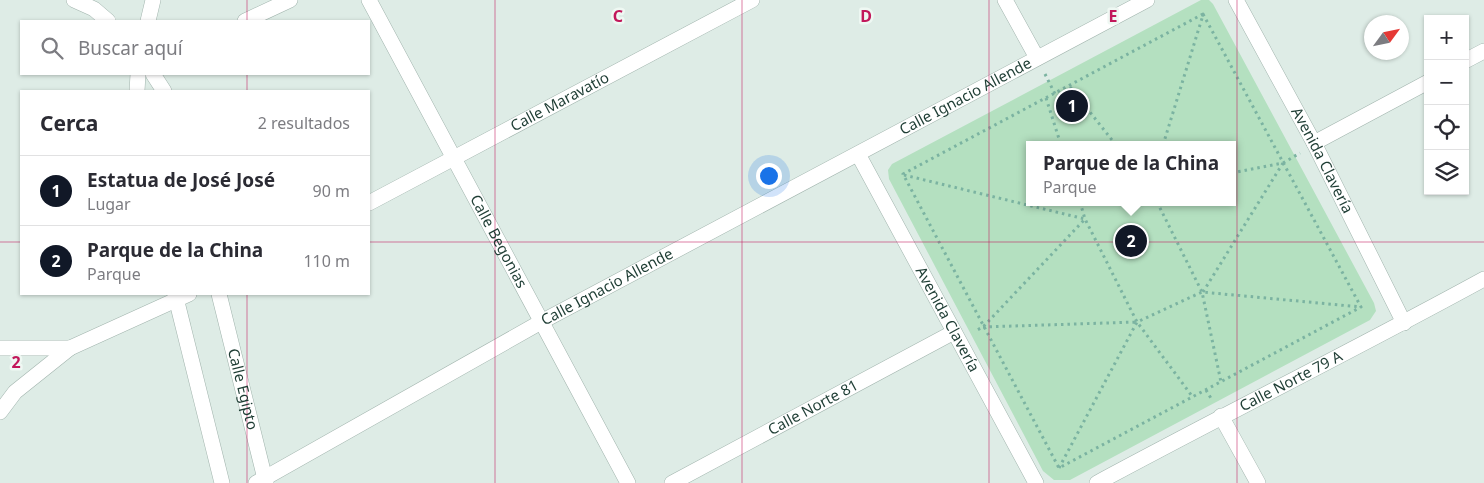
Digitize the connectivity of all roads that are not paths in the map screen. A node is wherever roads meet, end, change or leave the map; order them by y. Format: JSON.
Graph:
{"nodes":[{"id":1,"x":74,"y":0,"type":"edge"},
{"id":2,"x":153,"y":0,"type":"edge"},
{"id":3,"x":290,"y":0,"type":"edge"},
{"id":4,"x":368,"y":0,"type":"edge"},
{"id":5,"x":752,"y":0,"type":"edge"},
{"id":6,"x":1005,"y":0,"type":"edge"},
{"id":7,"x":1147,"y":0,"type":"edge"},
{"id":8,"x":1236,"y":0,"type":"edge"},
{"id":9,"x":107,"y":20,"type":"edge"},
{"id":10,"x":148,"y":20,"type":"edge"},
{"id":11,"x":247,"y":20,"type":"edge"},
{"id":12,"x":1484,"y":51,"type":"edge"},
{"id":13,"x":1037,"y":58,"type":"junction"},
{"id":14,"x":1467,"y":60,"type":"edge"},
{"id":15,"x":138,"y":75,"type":"edge"},
{"id":16,"x":154,"y":75,"type":"edge"},
{"id":17,"x":1424,"y":84,"type":"edge"},
{"id":18,"x":137,"y":90,"type":"edge"},
{"id":19,"x":163,"y":90,"type":"edge"},
{"id":20,"x":1314,"y":143,"type":"junction"},
{"id":21,"x":858,"y":154,"type":"junction"},
{"id":22,"x":454,"y":159,"type":"junction"},
{"id":23,"x":370,"y":202,"type":"edge"},
{"id":24,"x":1484,"y":280,"type":"edge"},
{"id":25,"x":219,"y":295,"type":"edge"},
{"id":26,"x":180,"y":296,"type":"edge"},
{"id":27,"x":541,"y":322,"type":"junction"},
{"id":28,"x":1404,"y":323,"type":"junction"},
{"id":29,"x":954,"y":332,"type":"junction"},
{"id":30,"x":0,"y":348,"type":"edge"},
{"id":31,"x":70,"y":348,"type":"junction"},
{"id":32,"x":0,"y":412,"type":"edge"},
{"id":33,"x":1221,"y":416,"type":"junction"},
{"id":34,"x":262,"y":481,"type":"edge"},
{"id":35,"x":222,"y":483,"type":"edge"},
{"id":36,"x":628,"y":483,"type":"edge"},
{"id":37,"x":672,"y":483,"type":"edge"},
{"id":38,"x":1036,"y":483,"type":"edge"},
{"id":39,"x":1097,"y":483,"type":"edge"},
{"id":40,"x":1258,"y":483,"type":"edge"}],
"edges":[{"from":1,"to":9,"type":"street"},
{"from":2,"to":10,"type":"street"},
{"from":3,"to":11,"type":"street"},
{"from":4,"to":22,"type":"street","name":"Calle Begonias"},
{"from":5,"to":22,"type":"street","name":"Calle Maravatío"},
{"from":6,"to":13,"type":"street"},
{"from":7,"to":13,"type":"street","name":"Calle Ignacio Allende"},
{"from":8,"to":20,"type":"street","name":"Avenida Clavería"},
{"from":12,"to":14,"type":"street"},
{"from":13,"to":21,"type":"street","name":"Calle Ignacio Allende"},
{"from":15,"to":18,"type":"street"},
{"from":16,"to":19,"type":"street"},
{"from":17,"to":20,"type":"street"},
{"from":20,"to":28,"type":"street","name":"Avenida Clavería"},
{"from":21,"to":27,"type":"street","name":"Calle Ignacio Allende"},
{"from":21,"to":29,"type":"street","name":"Avenida Clavería"},
{"from":22,"to":23,"type":"street","name":"Calle Maravatío"},
{"from":22,"to":27,"type":"street","name":"Calle Begonias"},
{"from":24,"to":28,"type":"street","name":"Calle Norte 79 A"},
{"from":25,"to":34,"type":"street","name":"Calle Egipto"},
{"from":26,"to":31,"type":"street"},
{"from":26,"to":35,"type":"street"},
{"from":27,"to":34,"type":"street","name":"Calle Ignacio Allende"},
{"from":27,"to":36,"type":"street","name":"Calle Begonias"},
{"from":28,"to":33,"type":"street","name":"Calle Norte 79 A"},
{"from":29,"to":37,"type":"street","name":"Calle Norte 81"},
{"from":29,"to":38,"type":"street","name":"Avenida Clavería"},
{"from":30,"to":31,"type":"street"},
{"from":31,"to":32,"type":"street"},
{"from":33,"to":39,"type":"street","name":"Calle Norte 79 A"},
{"from":33,"to":40,"type":"street"}]}
